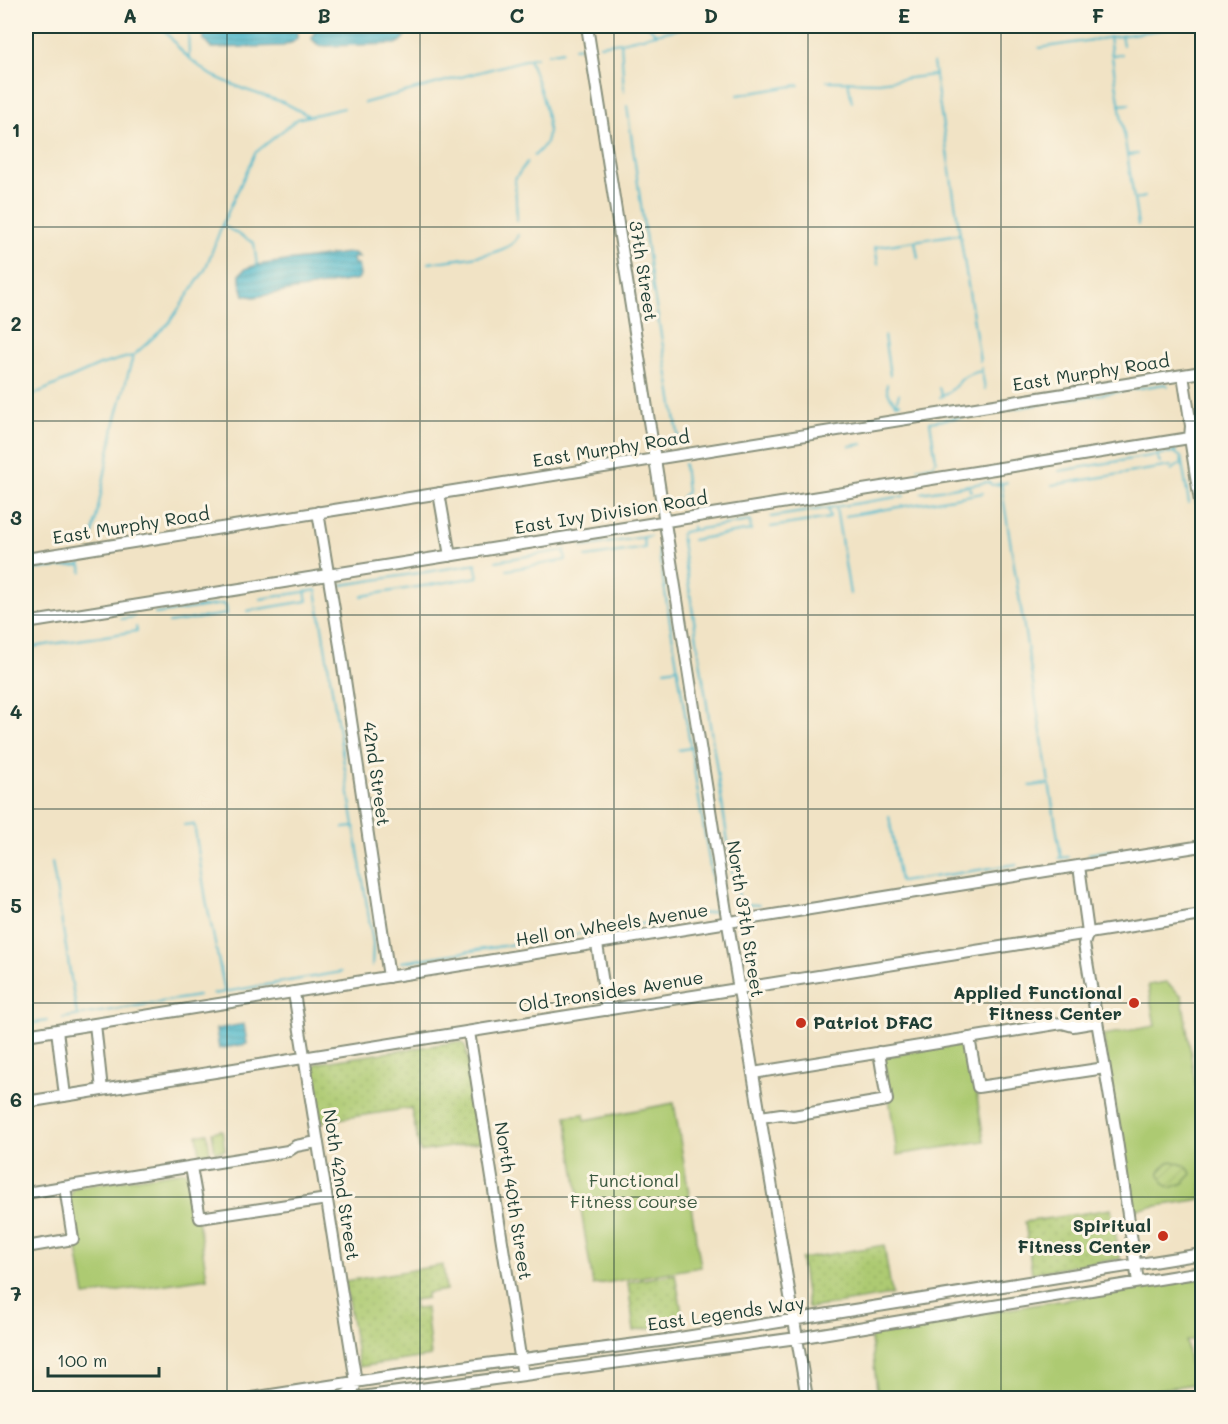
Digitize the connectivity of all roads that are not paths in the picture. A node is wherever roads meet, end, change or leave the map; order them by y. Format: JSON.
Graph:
{"nodes":[{"id":1,"x":587,"y":26,"type":"edge"},
{"id":2,"x":1203,"y":372,"type":"edge"},
{"id":3,"x":1183,"y":375,"type":"junction"},
{"id":4,"x":1203,"y":436,"type":"edge"},
{"id":5,"x":1190,"y":438,"type":"junction"},
{"id":6,"x":657,"y":459,"type":"junction"},
{"id":7,"x":440,"y":493,"type":"junction"},
{"id":8,"x":318,"y":512,"type":"junction"},
{"id":9,"x":1203,"y":514,"type":"edge"},
{"id":10,"x":666,"y":521,"type":"junction"},
{"id":11,"x":450,"y":556,"type":"junction"},
{"id":12,"x":26,"y":559,"type":"edge"},
{"id":13,"x":327,"y":576,"type":"junction"},
{"id":14,"x":26,"y":623,"type":"edge"},
{"id":15,"x":1203,"y":846,"type":"edge"},
{"id":16,"x":1079,"y":866,"type":"junction"},
{"id":17,"x":1203,"y":915,"type":"edge"},
{"id":18,"x":728,"y":924,"type":"junction"},
{"id":19,"x":1088,"y":932,"type":"junction"},
{"id":20,"x":597,"y":944,"type":"junction"},
{"id":21,"x":389,"y":977,"type":"junction"},
{"id":22,"x":739,"y":988,"type":"junction"},
{"id":23,"x":294,"y":993,"type":"junction"},
{"id":24,"x":607,"y":1010,"type":"junction"},
{"id":25,"x":1097,"y":1022,"type":"junction"},
{"id":26,"x":95,"y":1024,"type":"junction"},
{"id":27,"x":57,"y":1030,"type":"junction"},
{"id":28,"x":469,"y":1032,"type":"junction"},
{"id":29,"x":26,"y":1035,"type":"edge"},
{"id":30,"x":969,"y":1038,"type":"junction"},
{"id":31,"x":879,"y":1053,"type":"junction"},
{"id":32,"x":304,"y":1058,"type":"junction"},
{"id":33,"x":1105,"y":1068,"type":"junction"},
{"id":34,"x":753,"y":1072,"type":"junction"},
{"id":35,"x":102,"y":1090,"type":"junction"},
{"id":36,"x":65,"y":1096,"type":"junction"},
{"id":37,"x":26,"y":1102,"type":"edge"},
{"id":38,"x":761,"y":1117,"type":"junction"},
{"id":39,"x":317,"y":1142,"type":"junction"},
{"id":40,"x":191,"y":1167,"type":"junction"},
{"id":41,"x":65,"y":1187,"type":"junction"},
{"id":42,"x":26,"y":1193,"type":"edge"},
{"id":43,"x":327,"y":1199,"type":"junction"},
{"id":44,"x":26,"y":1246,"type":"edge"},
{"id":45,"x":1203,"y":1254,"type":"edge"},
{"id":46,"x":1136,"y":1265,"type":"junction"},
{"id":47,"x":1203,"y":1272,"type":"edge"},
{"id":48,"x":1138,"y":1282,"type":"junction"},
{"id":49,"x":794,"y":1321,"type":"junction"},
{"id":50,"x":797,"y":1338,"type":"junction"},
{"id":51,"x":521,"y":1358,"type":"junction"},
{"id":52,"x":523,"y":1375,"type":"junction"},
{"id":53,"x":387,"y":1377,"type":"junction"},
{"id":54,"x":356,"y":1382,"type":"junction"},
{"id":55,"x":252,"y":1398,"type":"edge"},
{"id":56,"x":338,"y":1398,"type":"edge"},
{"id":57,"x":357,"y":1398,"type":"edge"},
{"id":58,"x":807,"y":1398,"type":"edge"}],
"edges":[{"from":1,"to":6,"type":"street","name":"37th Street"},
{"from":2,"to":3,"type":"street","name":"East Murphy Road"},
{"from":3,"to":5,"type":"street"},
{"from":3,"to":6,"type":"street","name":"East Murphy Road"},
{"from":4,"to":5,"type":"street","name":"East Ivy Division Road"},
{"from":5,"to":9,"type":"street"},
{"from":5,"to":10,"type":"street","name":"East Ivy Division Road"},
{"from":6,"to":7,"type":"street","name":"East Murphy Road"},
{"from":6,"to":10,"type":"street","name":"37th Street"},
{"from":7,"to":8,"type":"street","name":"East Murphy Road"},
{"from":7,"to":11,"type":"street"},
{"from":8,"to":12,"type":"street","name":"East Murphy Road"},
{"from":8,"to":13,"type":"street","name":"42nd Street"},
{"from":10,"to":11,"type":"street","name":"East Ivy Division Road"},
{"from":10,"to":18,"type":"street","name":"North 37th Street"},
{"from":11,"to":13,"type":"street","name":"East Ivy Division Road"},
{"from":13,"to":14,"type":"street","name":"East Ivy Division Road"},
{"from":13,"to":21,"type":"street","name":"42nd Street"},
{"from":15,"to":16,"type":"street","name":"Hell on Wheels Avenue"},
{"from":16,"to":18,"type":"street","name":"Hell on Wheels Avenue"},
{"from":16,"to":19,"type":"street"},
{"from":17,"to":19,"type":"street","name":"Old Ironsides Avenue"},
{"from":18,"to":20,"type":"street","name":"Hell on Wheels Avenue"},
{"from":18,"to":22,"type":"street","name":"North 37th Street"},
{"from":19,"to":22,"type":"street","name":"Old Ironsides Avenue"},
{"from":19,"to":25,"type":"street"},
{"from":20,"to":21,"type":"street","name":"Hell on Wheels Avenue"},
{"from":20,"to":24,"type":"street"},
{"from":21,"to":23,"type":"street","name":"Hell on Wheels Avenue"},
{"from":22,"to":24,"type":"street","name":"Old Ironsides Avenue"},
{"from":22,"to":34,"type":"street","name":"North 37th Street"},
{"from":23,"to":26,"type":"street","name":"Hell on Wheels Avenue"},
{"from":23,"to":32,"type":"street","name":"Noth 42nd Street"},
{"from":24,"to":28,"type":"street","name":"Old Ironsides Avenue"},
{"from":25,"to":30,"type":"street"},
{"from":25,"to":33,"type":"street"},
{"from":26,"to":27,"type":"street","name":"Hell on Wheels Avenue"},
{"from":26,"to":35,"type":"street"},
{"from":27,"to":29,"type":"street","name":"Hell on Wheels Avenue"},
{"from":27,"to":36,"type":"street"},
{"from":28,"to":32,"type":"street","name":"Old Ironsides Avenue"},
{"from":28,"to":51,"type":"street","name":"North 40th Street"},
{"from":30,"to":31,"type":"street"},
{"from":30,"to":33,"type":"street"},
{"from":31,"to":34,"type":"street"},
{"from":31,"to":38,"type":"street"},
{"from":32,"to":35,"type":"street","name":"Old Ironsides Avenue"},
{"from":32,"to":39,"type":"street","name":"Noth 42nd Street"},
{"from":33,"to":46,"type":"street"},
{"from":34,"to":38,"type":"street","name":"North 37th Street"},
{"from":35,"to":36,"type":"street","name":"Old Ironsides Avenue"},
{"from":36,"to":37,"type":"street","name":"Old Ironsides Avenue"},
{"from":38,"to":49,"type":"street","name":"North 37th Street"},
{"from":39,"to":40,"type":"street"},
{"from":39,"to":43,"type":"street","name":"Noth 42nd Street"},
{"from":40,"to":41,"type":"street"},
{"from":40,"to":43,"type":"street"},
{"from":41,"to":42,"type":"street"},
{"from":41,"to":44,"type":"street"},
{"from":43,"to":54,"type":"street","name":"Noth 42nd Street"},
{"from":45,"to":46,"type":"street","name":"East Legends Way"},
{"from":46,"to":48,"type":"street"},
{"from":46,"to":49,"type":"street","name":"East Legends Way"},
{"from":47,"to":48,"type":"street","name":"East Legends Way"},
{"from":48,"to":50,"type":"street","name":"East Legends Way"},
{"from":49,"to":50,"type":"street","name":"North 37th Street"},
{"from":49,"to":51,"type":"street","name":"East Legends Way"},
{"from":50,"to":52,"type":"street","name":"East Legends Way"},
{"from":50,"to":58,"type":"street","name":"North 37th Street"},
{"from":51,"to":52,"type":"street","name":"North 40th Street"},
{"from":51,"to":53,"type":"street","name":"East Legends Way"},
{"from":52,"to":57,"type":"street","name":"East Legends Way"},
{"from":53,"to":54,"type":"street","name":"East Legends Way"},
{"from":53,"to":57,"type":"street"},
{"from":54,"to":55,"type":"street","name":"East Legends Way"},
{"from":54,"to":56,"type":"street"}]}
